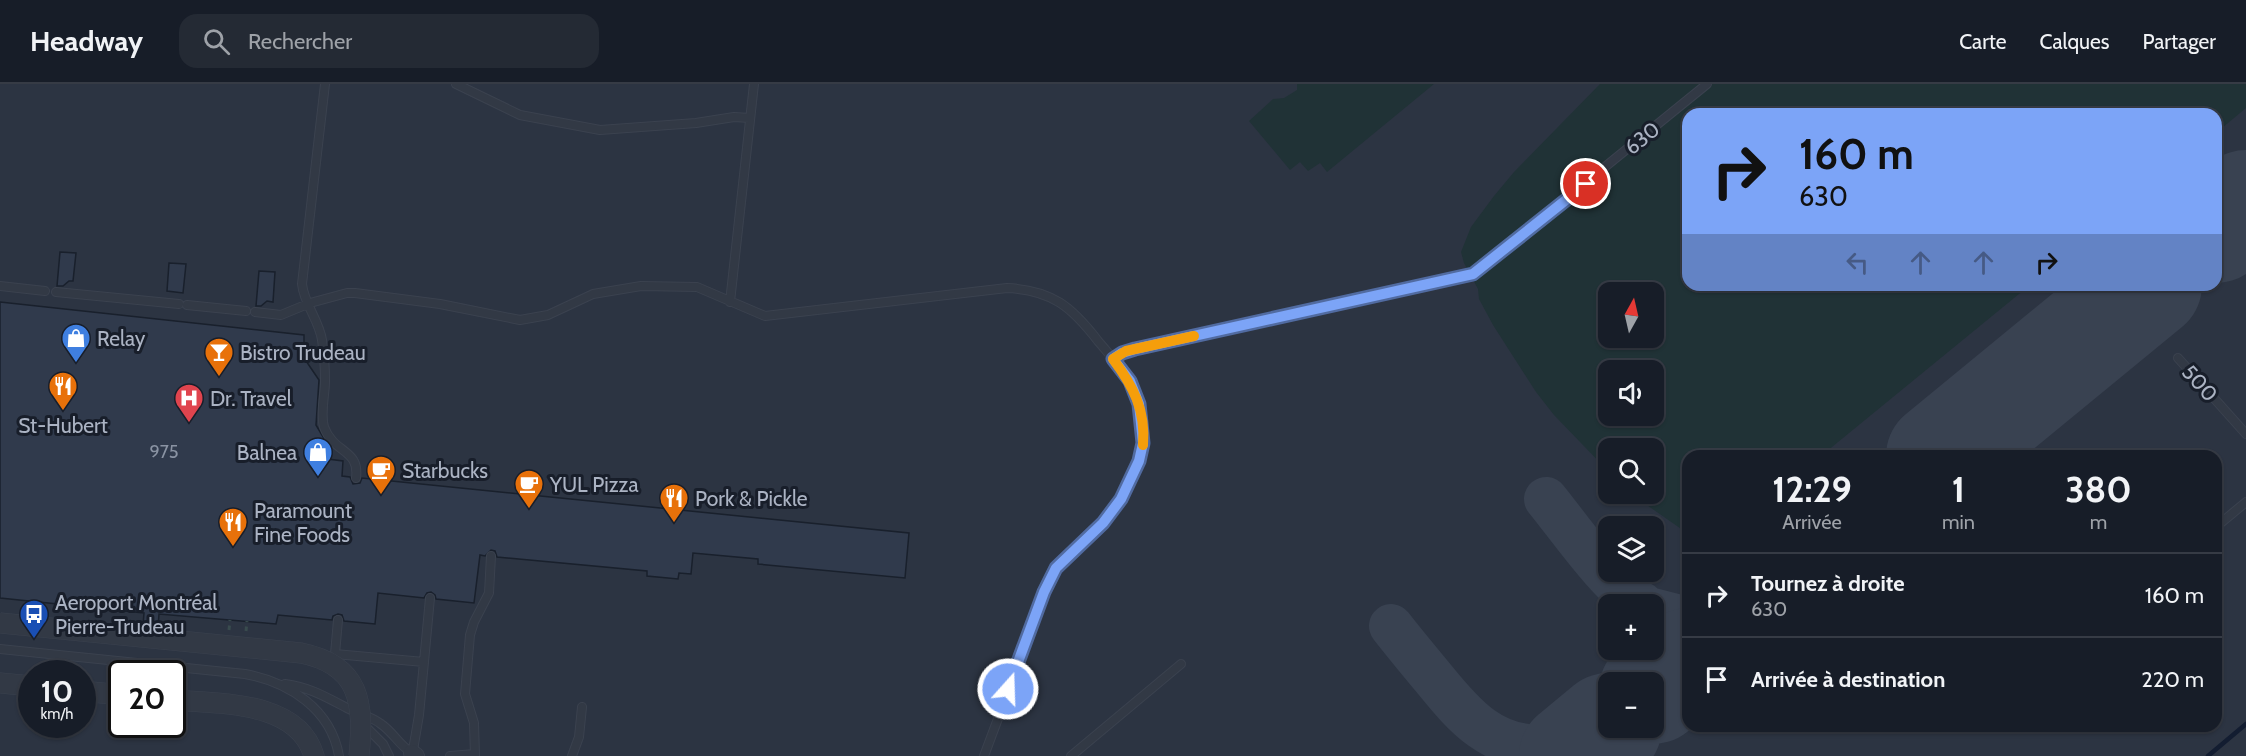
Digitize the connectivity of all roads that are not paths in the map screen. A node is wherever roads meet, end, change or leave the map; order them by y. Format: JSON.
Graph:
{"nodes":[{"id":1,"x":325,"y":84,"type":"edge"},
{"id":2,"x":456,"y":84,"type":"edge"},
{"id":3,"x":754,"y":84,"type":"edge"},
{"id":4,"x":1707,"y":84,"type":"edge"},
{"id":5,"x":750,"y":118,"type":"junction"},
{"id":6,"x":0,"y":286,"type":"edge"},
{"id":7,"x":45,"y":291,"type":"dead end"},
{"id":8,"x":56,"y":292,"type":"dead end"},
{"id":9,"x":730,"y":302,"type":"junction"},
{"id":10,"x":308,"y":304,"type":"junction"},
{"id":11,"x":2178,"y":358,"type":"dead end"},
{"id":12,"x":1113,"y":359,"type":"junction"},
{"id":13,"x":2246,"y":434,"type":"edge"},
{"id":14,"x":356,"y":478,"type":"dead end"},
{"id":15,"x":2246,"y":502,"type":"edge"},
{"id":16,"x":2222,"y":522,"type":"edge"},
{"id":17,"x":491,"y":556,"type":"dead end"},
{"id":18,"x":430,"y":598,"type":"dead end"},
{"id":19,"x":338,"y":620,"type":"dead end"},
{"id":20,"x":0,"y":623,"type":"edge"},
{"id":21,"x":0,"y":650,"type":"edge"},
{"id":22,"x":424,"y":662,"type":"junction"},
{"id":23,"x":1181,"y":664,"type":"dead end"},
{"id":24,"x":0,"y":683,"type":"edge"},
{"id":25,"x":279,"y":683,"type":"junction"},
{"id":26,"x":18,"y":685,"type":"edge"},
{"id":27,"x":186,"y":701,"type":"edge"},
{"id":28,"x":582,"y":707,"type":"dead end"},
{"id":29,"x":348,"y":709,"type":"junction"},
{"id":30,"x":383,"y":744,"type":"junction"},
{"id":31,"x":414,"y":755,"type":"edge"},
{"id":32,"x":475,"y":755,"type":"edge"},
{"id":33,"x":314,"y":756,"type":"edge"},
{"id":34,"x":339,"y":756,"type":"edge"},
{"id":35,"x":359,"y":756,"type":"edge"},
{"id":36,"x":382,"y":756,"type":"edge"},
{"id":37,"x":389,"y":756,"type":"edge"},
{"id":38,"x":450,"y":756,"type":"edge"},
{"id":39,"x":572,"y":756,"type":"edge"},
{"id":40,"x":984,"y":756,"type":"edge"},
{"id":41,"x":1071,"y":756,"type":"edge"}],
"edges":[{"from":1,"to":10,"type":"lane"},
{"from":2,"to":5,"type":"lane"},
{"from":3,"to":5,"type":"lane"},
{"from":4,"to":12,"type":"lane","name":"630"},
{"from":5,"to":9,"type":"lane"},
{"from":6,"to":7,"type":"lane"},
{"from":8,"to":10,"type":"lane"},
{"from":9,"to":10,"type":"lane"},
{"from":9,"to":12,"type":"lane"},
{"from":10,"to":14,"type":"lane"},
{"from":11,"to":13,"type":"lane","name":"500"},
{"from":12,"to":40,"type":"lane"},
{"from":15,"to":16,"type":"lane"},
{"from":17,"to":32,"type":"lane"},
{"from":18,"to":22,"type":"lane"},
{"from":19,"to":22,"type":"lane"},
{"from":20,"to":35,"type":"street","bridge":true},
{"from":21,"to":25,"type":"lane"},
{"from":22,"to":31,"type":"lane"},
{"from":23,"to":41,"type":"lane"},
{"from":24,"to":26,"type":"street"},
{"from":25,"to":29,"type":"lane"},
{"from":25,"to":34,"type":"lane"},
{"from":27,"to":33,"type":"street"},
{"from":28,"to":39,"type":"lane"},
{"from":29,"to":30,"type":"lane"},
{"from":29,"to":31,"type":"lane"},
{"from":30,"to":36,"type":"lane"},
{"from":30,"to":37,"type":"lane"},
{"from":32,"to":38,"type":"lane"}]}
